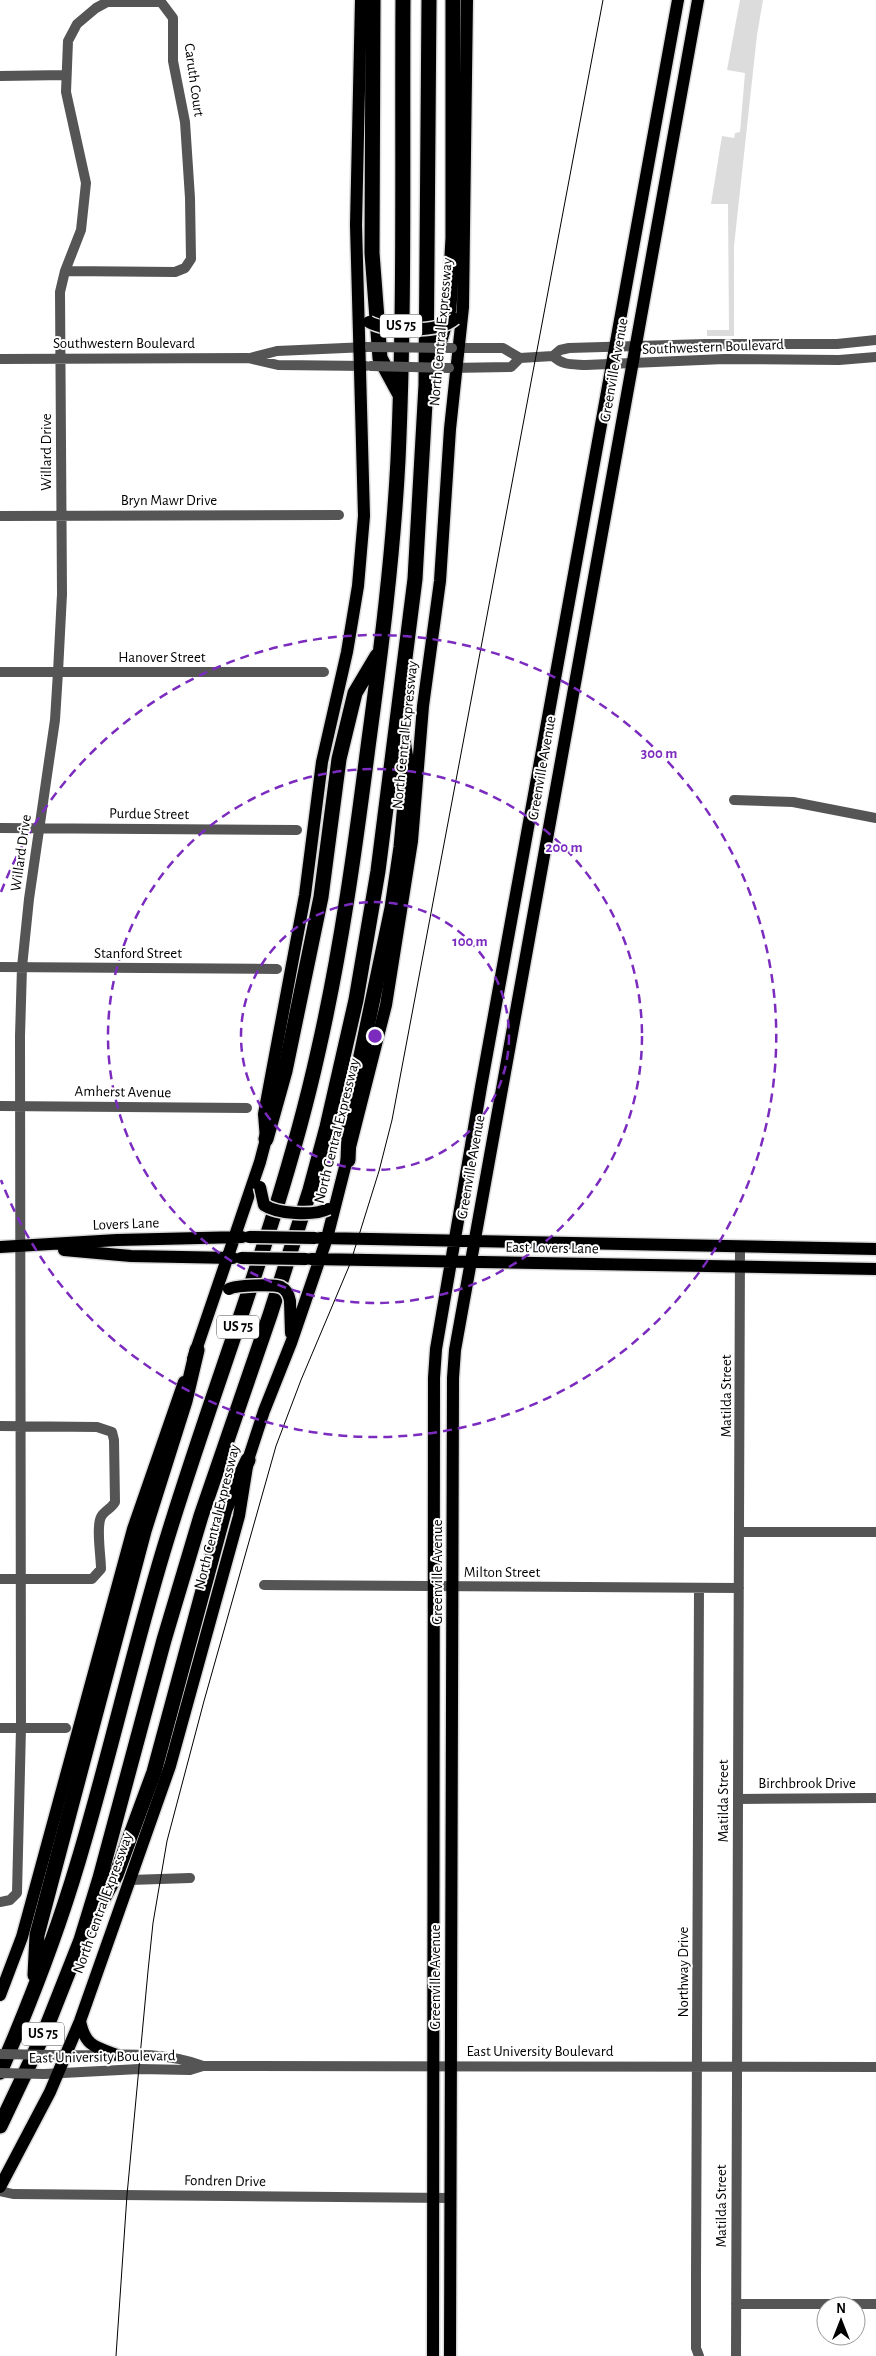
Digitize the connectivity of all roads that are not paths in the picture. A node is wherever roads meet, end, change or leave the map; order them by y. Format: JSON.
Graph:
{"nodes":[{"id":1,"x":361,"y":0,"type":"edge"},
{"id":2,"x":373,"y":0,"type":"edge"},
{"id":3,"x":403,"y":0,"type":"edge"},
{"id":4,"x":429,"y":0,"type":"edge"},
{"id":5,"x":453,"y":0,"type":"edge"},
{"id":6,"x":467,"y":0,"type":"edge"},
{"id":7,"x":678,"y":0,"type":"edge"},
{"id":8,"x":698,"y":0,"type":"edge"},
{"id":9,"x":669,"y":50,"type":"junction"},
{"id":10,"x":688,"y":53,"type":"junction"},
{"id":11,"x":66,"y":75,"type":"junction"},
{"id":12,"x":0,"y":76,"type":"edge"},
{"id":13,"x":643,"y":192,"type":"junction"},
{"id":14,"x":662,"y":196,"type":"junction"},
{"id":15,"x":65,"y":270,"type":"junction"},
{"id":16,"x":459,"y":316,"type":"junction"},
{"id":17,"x":364,"y":318,"type":"junction"},
{"id":18,"x":876,"y":340,"type":"edge"},
{"id":19,"x":674,"y":346,"type":"junction"},
{"id":20,"x":365,"y":347,"type":"junction"},
{"id":21,"x":615,"y":347,"type":"junction"},
{"id":22,"x":635,"y":347,"type":"junction"},
{"id":23,"x":455,"y":348,"type":"junction"},
{"id":24,"x":553,"y":356,"type":"junction"},
{"id":25,"x":876,"y":357,"type":"edge"},
{"id":26,"x":0,"y":358,"type":"edge"},
{"id":27,"x":61,"y":358,"type":"junction"},
{"id":28,"x":248,"y":358,"type":"junction"},
{"id":29,"x":520,"y":358,"type":"junction"},
{"id":30,"x":675,"y":362,"type":"junction"},
{"id":31,"x":632,"y":364,"type":"junction"},
{"id":32,"x":611,"y":365,"type":"junction"},
{"id":33,"x":366,"y":366,"type":"junction"},
{"id":34,"x":453,"y":368,"type":"junction"},
{"id":35,"x":426,"y":385,"type":"junction"},
{"id":36,"x":400,"y":394,"type":"junction"},
{"id":37,"x":584,"y":513,"type":"junction"},
{"id":38,"x":339,"y":515,"type":"dead end"},
{"id":39,"x":0,"y":516,"type":"edge"},
{"id":40,"x":61,"y":516,"type":"junction"},
{"id":41,"x":604,"y":517,"type":"junction"},
{"id":42,"x":563,"y":638,"type":"junction"},
{"id":43,"x":582,"y":640,"type":"junction"},
{"id":44,"x":381,"y":651,"type":"junction"},
{"id":45,"x":0,"y":672,"type":"edge"},
{"id":46,"x":58,"y":672,"type":"junction"},
{"id":47,"x":324,"y":672,"type":"dead end"},
{"id":48,"x":399,"y":709,"type":"junction"},
{"id":49,"x":536,"y":783,"type":"junction"},
{"id":50,"x":555,"y":786,"type":"junction"},
{"id":51,"x":734,"y":800,"type":"dead end"},
{"id":52,"x":876,"y":818,"type":"edge"},
{"id":53,"x":0,"y":828,"type":"edge"},
{"id":54,"x":39,"y":828,"type":"junction"},
{"id":55,"x":297,"y":830,"type":"dead end"},
{"id":56,"x":0,"y":967,"type":"edge"},
{"id":57,"x":22,"y":967,"type":"junction"},
{"id":58,"x":277,"y":969,"type":"dead end"},
{"id":59,"x":0,"y":1106,"type":"edge"},
{"id":60,"x":20,"y":1106,"type":"junction"},
{"id":61,"x":247,"y":1108,"type":"dead end"},
{"id":62,"x":266,"y":1139,"type":"junction"},
{"id":63,"x":348,"y":1160,"type":"junction"},
{"id":64,"x":256,"y":1173,"type":"junction"},
{"id":65,"x":339,"y":1194,"type":"junction"},
{"id":66,"x":234,"y":1237,"type":"junction"},
{"id":67,"x":321,"y":1238,"type":"junction"},
{"id":68,"x":455,"y":1241,"type":"junction"},
{"id":69,"x":473,"y":1242,"type":"junction"},
{"id":70,"x":0,"y":1247,"type":"edge"},
{"id":71,"x":19,"y":1247,"type":"junction"},
{"id":72,"x":740,"y":1247,"type":"junction"},
{"id":73,"x":876,"y":1249,"type":"edge"},
{"id":74,"x":227,"y":1258,"type":"junction"},
{"id":75,"x":313,"y":1259,"type":"junction"},
{"id":76,"x":452,"y":1263,"type":"junction"},
{"id":77,"x":469,"y":1263,"type":"junction"},
{"id":78,"x":740,"y":1266,"type":"junction"},
{"id":79,"x":876,"y":1269,"type":"edge"},
{"id":80,"x":212,"y":1303,"type":"junction"},
{"id":81,"x":292,"y":1343,"type":"junction"},
{"id":82,"x":197,"y":1350,"type":"junction"},
{"id":83,"x":0,"y":1426,"type":"edge"},
{"id":84,"x":21,"y":1426,"type":"junction"},
{"id":85,"x":248,"y":1460,"type":"junction"},
{"id":86,"x":740,"y":1532,"type":"junction"},
{"id":87,"x":876,"y":1532,"type":"edge"},
{"id":88,"x":0,"y":1579,"type":"edge"},
{"id":89,"x":21,"y":1579,"type":"junction"},
{"id":90,"x":264,"y":1586,"type":"dead end"},
{"id":91,"x":435,"y":1586,"type":"junction"},
{"id":92,"x":453,"y":1587,"type":"junction"},
{"id":93,"x":699,"y":1588,"type":"junction"},
{"id":94,"x":739,"y":1588,"type":"junction"},
{"id":95,"x":0,"y":1728,"type":"edge"},
{"id":96,"x":21,"y":1728,"type":"junction"},
{"id":97,"x":66,"y":1728,"type":"dead end"},
{"id":98,"x":434,"y":1792,"type":"junction"},
{"id":99,"x":453,"y":1792,"type":"junction"},
{"id":100,"x":876,"y":1798,"type":"edge"},
{"id":101,"x":738,"y":1799,"type":"junction"},
{"id":102,"x":190,"y":1878,"type":"dead end"},
{"id":103,"x":130,"y":1880,"type":"junction"},
{"id":104,"x":434,"y":1888,"type":"junction"},
{"id":105,"x":452,"y":1888,"type":"junction"},
{"id":106,"x":0,"y":1902,"type":"edge"},
{"id":107,"x":81,"y":1940,"type":"junction"},
{"id":108,"x":34,"y":1989,"type":"junction"},
{"id":109,"x":0,"y":1995,"type":"edge"},
{"id":110,"x":80,"y":2021,"type":"junction"},
{"id":111,"x":0,"y":2054,"type":"edge"},
{"id":112,"x":59,"y":2055,"type":"junction"},
{"id":113,"x":117,"y":2055,"type":"junction"},
{"id":114,"x":203,"y":2066,"type":"junction"},
{"id":115,"x":434,"y":2066,"type":"junction"},
{"id":116,"x":451,"y":2066,"type":"junction"},
{"id":117,"x":698,"y":2067,"type":"junction"},
{"id":118,"x":737,"y":2068,"type":"junction"},
{"id":119,"x":876,"y":2068,"type":"edge"},
{"id":120,"x":0,"y":2072,"type":"edge"},
{"id":121,"x":51,"y":2074,"type":"junction"},
{"id":122,"x":0,"y":2126,"type":"edge"},
{"id":123,"x":0,"y":2189,"type":"edge"},
{"id":124,"x":432,"y":2198,"type":"junction"},
{"id":125,"x":451,"y":2198,"type":"junction"},
{"id":126,"x":736,"y":2304,"type":"junction"},
{"id":127,"x":876,"y":2304,"type":"edge"},
{"id":128,"x":433,"y":2356,"type":"edge"},
{"id":129,"x":450,"y":2356,"type":"edge"},
{"id":130,"x":699,"y":2356,"type":"edge"},
{"id":131,"x":736,"y":2356,"type":"edge"}],
"edges":[{"from":1,"to":17,"type":"main road"},
{"from":2,"to":36,"type":"highway"},
{"from":3,"to":36,"type":"highway","number":"US 75"},
{"from":4,"to":35,"type":"highway","name":"North Central Expressway","number":"US 75"},
{"from":5,"to":35,"type":"highway"},
{"from":6,"to":16,"type":"main road","name":"North Central Expressway"},
{"from":7,"to":9,"type":"main road","name":"Greenville Avenue"},
{"from":8,"to":10,"type":"main road","name":"Greenville Avenue"},
{"from":9,"to":10,"type":"main road"},
{"from":9,"to":13,"type":"main road","name":"Greenville Avenue"},
{"from":10,"to":14,"type":"main road","name":"Greenville Avenue"},
{"from":11,"to":12,"type":"street"},
{"from":11,"to":15,"type":"street","name":"Caruth Court"},
{"from":11,"to":15,"type":"street","name":"Caruth Court"},
{"from":13,"to":14,"type":"main road"},
{"from":13,"to":21,"type":"main road","name":"Greenville Avenue"},
{"from":14,"to":22,"type":"main road","name":"Greenville Avenue"},
{"from":15,"to":27,"type":"street","name":"Caruth Court"},
{"from":16,"to":17,"type":"main road","bridge":true},
{"from":16,"to":23,"type":"main road","name":"North Central Expressway"},
{"from":17,"to":20,"type":"main road"},
{"from":18,"to":19,"type":"street","name":"Southwestern Boulevard"},
{"from":19,"to":22,"type":"street","name":"Southwestern Boulevard"},
{"from":19,"to":30,"type":"street"},
{"from":20,"to":23,"type":"street","name":"Southwestern Boulevard","bridge":true},
{"from":20,"to":28,"type":"street","name":"Southwestern Boulevard"},
{"from":20,"to":33,"type":"main road"},
{"from":21,"to":22,"type":"street","name":"Southwestern Boulevard"},
{"from":21,"to":24,"type":"street","name":"Southwestern Boulevard"},
{"from":21,"to":32,"type":"main road","name":"Greenville Avenue"},
{"from":22,"to":31,"type":"main road","name":"Greenville Avenue"},
{"from":23,"to":29,"type":"street","name":"Southwestern Boulevard"},
{"from":23,"to":34,"type":"main road","name":"North Central Expressway"},
{"from":24,"to":29,"type":"street","name":"Southwestern Boulevard"},
{"from":24,"to":32,"type":"street","name":"Southwestern Boulevard"},
{"from":25,"to":30,"type":"street","name":"Southwestern Boulevard"},
{"from":26,"to":27,"type":"street","name":"Southwestern Boulevard"},
{"from":27,"to":28,"type":"street","name":"Southwestern Boulevard"},
{"from":27,"to":40,"type":"street","name":"Willard Drive"},
{"from":28,"to":33,"type":"street","name":"Southwestern Boulevard"},
{"from":29,"to":34,"type":"street","name":"Southwestern Boulevard"},
{"from":30,"to":31,"type":"street","name":"Southwestern Boulevard"},
{"from":31,"to":32,"type":"street","name":"Southwestern Boulevard"},
{"from":31,"to":41,"type":"main road","name":"Greenville Avenue"},
{"from":32,"to":37,"type":"main road","name":"Greenville Avenue"},
{"from":33,"to":34,"type":"street","name":"Southwestern Boulevard","bridge":true},
{"from":33,"to":62,"type":"main road"},
{"from":34,"to":63,"type":"main road","name":"North Central Expressway"},
{"from":35,"to":48,"type":"highway","name":"North Central Expressway","number":"US 75"},
{"from":36,"to":44,"type":"highway","number":"US 75"},
{"from":37,"to":41,"type":"main road"},
{"from":37,"to":42,"type":"main road","name":"Greenville Avenue"},
{"from":38,"to":40,"type":"street","name":"Bryn Mawr Drive"},
{"from":39,"to":40,"type":"street","name":"Bryn Mawr Drive"},
{"from":40,"to":46,"type":"street","name":"Willard Drive"},
{"from":41,"to":43,"type":"main road","name":"Greenville Avenue"},
{"from":42,"to":43,"type":"main road"},
{"from":42,"to":49,"type":"main road","name":"Greenville Avenue"},
{"from":43,"to":50,"type":"main road","name":"Greenville Avenue"},
{"from":44,"to":62,"type":"highway"},
{"from":44,"to":108,"type":"highway","number":"US 75"},
{"from":45,"to":46,"type":"street","name":"Hanover Street"},
{"from":46,"to":47,"type":"street","name":"Hanover Street"},
{"from":46,"to":54,"type":"street","name":"Willard Drive"},
{"from":48,"to":63,"type":"highway"},
{"from":48,"to":107,"type":"highway","name":"North Central Expressway","number":"US 75"},
{"from":49,"to":50,"type":"main road"},
{"from":49,"to":68,"type":"main road","name":"Greenville Avenue"},
{"from":50,"to":69,"type":"main road","name":"Greenville Avenue"},
{"from":51,"to":52,"type":"street"},
{"from":53,"to":54,"type":"street","name":"Purdue Street"},
{"from":54,"to":55,"type":"street","name":"Purdue Street"},
{"from":54,"to":57,"type":"street","name":"Willard Drive"},
{"from":56,"to":57,"type":"street","name":"Stanford Street"},
{"from":57,"to":58,"type":"street","name":"Stanford Street"},
{"from":57,"to":60,"type":"street","name":"Willard Drive"},
{"from":59,"to":60,"type":"street","name":"Amherst Avenue"},
{"from":60,"to":61,"type":"street","name":"Amherst Avenue"},
{"from":60,"to":71,"type":"street","name":"Willard Drive"},
{"from":62,"to":64,"type":"main road"},
{"from":63,"to":65,"type":"main road","name":"North Central Expressway"},
{"from":64,"to":65,"type":"main road","bridge":true},
{"from":64,"to":66,"type":"main road"},
{"from":65,"to":67,"type":"main road","name":"North Central Expressway"},
{"from":66,"to":67,"type":"main road","name":"East Lovers Lane","bridge":true},
{"from":66,"to":71,"type":"main road","name":"Lovers Lane"},
{"from":66,"to":74,"type":"main road"},
{"from":67,"to":68,"type":"main road","name":"East Lovers Lane"},
{"from":67,"to":75,"type":"main road","name":"North Central Expressway"},
{"from":68,"to":69,"type":"main road","name":"East Lovers Lane"},
{"from":68,"to":76,"type":"main road","name":"Greenville Avenue"},
{"from":69,"to":72,"type":"main road","name":"East Lovers Lane"},
{"from":69,"to":77,"type":"main road","name":"Greenville Avenue"},
{"from":70,"to":71,"type":"main road","name":"Lovers Lane"},
{"from":71,"to":74,"type":"main road","name":"Lovers Lane"},
{"from":71,"to":84,"type":"street","name":"Willard Drive"},
{"from":72,"to":73,"type":"main road","name":"East Lovers Lane"},
{"from":72,"to":78,"type":"street","name":"Matilda Street"},
{"from":74,"to":75,"type":"main road","name":"East Lovers Lane","bridge":true},
{"from":74,"to":80,"type":"main road"},
{"from":75,"to":76,"type":"main road","name":"East Lovers Lane"},
{"from":75,"to":81,"type":"main road","name":"North Central Expressway"},
{"from":76,"to":77,"type":"main road","name":"East Lovers Lane"},
{"from":76,"to":91,"type":"main road","name":"Greenville Avenue"},
{"from":77,"to":78,"type":"main road","name":"East Lovers Lane"},
{"from":77,"to":92,"type":"main road","name":"Greenville Avenue"},
{"from":78,"to":79,"type":"main road","name":"East Lovers Lane"},
{"from":78,"to":86,"type":"street","name":"Matilda Street"},
{"from":80,"to":81,"type":"main road","bridge":true},
{"from":80,"to":82,"type":"main road"},
{"from":81,"to":85,"type":"main road","name":"North Central Expressway"},
{"from":82,"to":108,"type":"highway"},
{"from":82,"to":109,"type":"main road"},
{"from":83,"to":84,"type":"street"},
{"from":84,"to":89,"type":"street","name":"Willard Drive"},
{"from":84,"to":89,"type":"street"},
{"from":85,"to":103,"type":"main road","name":"North Central Expressway"},
{"from":85,"to":107,"type":"highway"},
{"from":86,"to":87,"type":"street"},
{"from":86,"to":94,"type":"street","name":"Matilda Street"},
{"from":88,"to":89,"type":"street"},
{"from":89,"to":96,"type":"street","name":"Willard Drive"},
{"from":90,"to":91,"type":"street","name":"Milton Street"},
{"from":91,"to":92,"type":"street","name":"Milton Street"},
{"from":91,"to":98,"type":"main road","name":"Greenville Avenue"},
{"from":92,"to":93,"type":"street","name":"Milton Street"},
{"from":92,"to":99,"type":"main road","name":"Greenville Avenue"},
{"from":93,"to":94,"type":"street","name":"Milton Street"},
{"from":93,"to":117,"type":"street","name":"Northway Drive"},
{"from":94,"to":101,"type":"street","name":"Matilda Street"},
{"from":95,"to":96,"type":"street"},
{"from":96,"to":97,"type":"street"},
{"from":96,"to":106,"type":"street","name":"Willard Drive"},
{"from":98,"to":99,"type":"main road"},
{"from":98,"to":104,"type":"main road","name":"Greenville Avenue"},
{"from":99,"to":105,"type":"main road","name":"Greenville Avenue"},
{"from":100,"to":101,"type":"street","name":"Birchbrook Drive"},
{"from":101,"to":118,"type":"street","name":"Matilda Street"},
{"from":102,"to":103,"type":"street"},
{"from":103,"to":110,"type":"main road","name":"North Central Expressway"},
{"from":104,"to":105,"type":"main road"},
{"from":104,"to":115,"type":"main road","name":"Greenville Avenue"},
{"from":105,"to":116,"type":"main road","name":"Greenville Avenue"},
{"from":107,"to":122,"type":"highway","name":"North Central Expressway","number":"US 75"},
{"from":108,"to":120,"type":"highway","number":"US 75"},
{"from":110,"to":112,"type":"main road","name":"North Central Expressway"},
{"from":110,"to":113,"type":"main road"},
{"from":111,"to":112,"type":"street","name":"East University Boulevard","bridge":true},
{"from":112,"to":113,"type":"street","name":"East University Boulevard"},
{"from":112,"to":121,"type":"main road","name":"North Central Expressway"},
{"from":113,"to":114,"type":"street","name":"East University Boulevard"},
{"from":114,"to":115,"type":"street","name":"East University Boulevard"},
{"from":114,"to":121,"type":"street","name":"East University Boulevard"},
{"from":115,"to":116,"type":"street","name":"East University Boulevard"},
{"from":115,"to":124,"type":"main road","name":"Greenville Avenue"},
{"from":116,"to":117,"type":"street","name":"East University Boulevard"},
{"from":116,"to":125,"type":"main road","name":"Greenville Avenue"},
{"from":117,"to":118,"type":"street","name":"East University Boulevard"},
{"from":117,"to":130,"type":"street","name":"Northway Drive"},
{"from":118,"to":119,"type":"street","name":"East University Boulevard"},
{"from":118,"to":126,"type":"street","name":"Matilda Street"},
{"from":120,"to":121,"type":"street","name":"East University Boulevard","bridge":true},
{"from":121,"to":123,"type":"main road","name":"North Central Expressway"},
{"from":123,"to":124,"type":"street","name":"Fondren Drive"},
{"from":124,"to":125,"type":"street","name":"Fondren Drive"},
{"from":124,"to":128,"type":"main road","name":"Greenville Avenue"},
{"from":125,"to":129,"type":"main road","name":"Greenville Avenue"},
{"from":126,"to":127,"type":"street"},
{"from":126,"to":131,"type":"street","name":"Matilda Street"}]}
